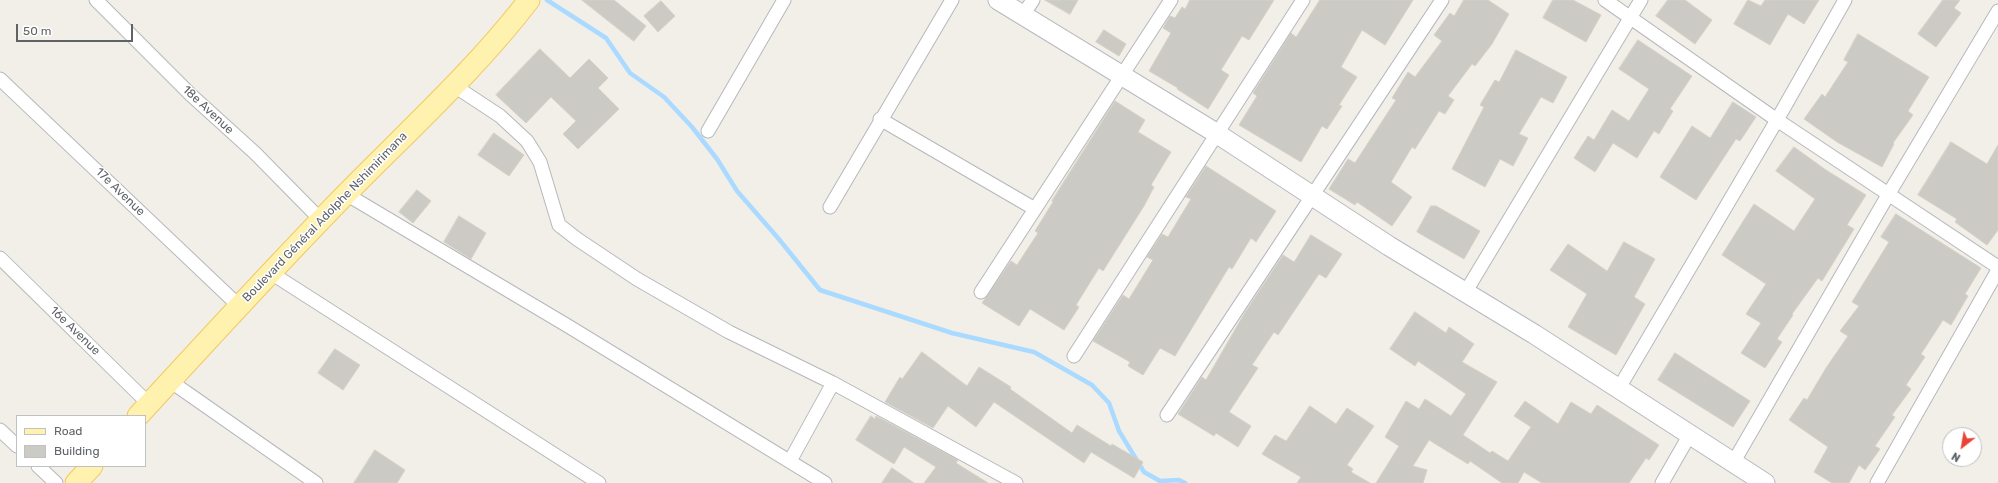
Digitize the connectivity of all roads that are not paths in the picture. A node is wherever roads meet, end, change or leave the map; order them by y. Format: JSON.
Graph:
{"nodes":[{"id":1,"x":96,"y":0,"type":"edge"},
{"id":2,"x":529,"y":0,"type":"edge"},
{"id":3,"x":540,"y":0,"type":"edge"},
{"id":4,"x":784,"y":0,"type":"edge"},
{"id":5,"x":952,"y":0,"type":"edge"},
{"id":6,"x":998,"y":0,"type":"edge"},
{"id":7,"x":1171,"y":0,"type":"edge"},
{"id":8,"x":1303,"y":0,"type":"edge"},
{"id":9,"x":1442,"y":0,"type":"edge"},
{"id":10,"x":1605,"y":0,"type":"edge"},
{"id":11,"x":1641,"y":0,"type":"edge"},
{"id":12,"x":1845,"y":0,"type":"edge"},
{"id":13,"x":1028,"y":8,"type":"edge"},
{"id":14,"x":1998,"y":11,"type":"edge"},
{"id":15,"x":1631,"y":16,"type":"junction"},
{"id":16,"x":514,"y":19,"type":"junction"},
{"id":17,"x":1121,"y":75,"type":"junction"},
{"id":18,"x":0,"y":79,"type":"edge"},
{"id":19,"x":453,"y":85,"type":"junction"},
{"id":20,"x":880,"y":119,"type":"junction"},
{"id":21,"x":1777,"y":120,"type":"junction"},
{"id":22,"x":708,"y":131,"type":"dead end"},
{"id":23,"x":1216,"y":133,"type":"junction"},
{"id":24,"x":346,"y":194,"type":"junction"},
{"id":25,"x":1312,"y":195,"type":"junction"},
{"id":26,"x":1888,"y":196,"type":"junction"},
{"id":27,"x":830,"y":207,"type":"dead end"},
{"id":28,"x":1034,"y":209,"type":"junction"},
{"id":29,"x":321,"y":220,"type":"junction"},
{"id":30,"x":0,"y":258,"type":"edge"},
{"id":31,"x":1998,"y":267,"type":"edge"},
{"id":32,"x":1998,"y":270,"type":"edge"},
{"id":33,"x":271,"y":274,"type":"junction"},
{"id":34,"x":981,"y":292,"type":"dead end"},
{"id":35,"x":1465,"y":293,"type":"junction"},
{"id":36,"x":239,"y":306,"type":"junction"},
{"id":37,"x":1074,"y":356,"type":"dead end"},
{"id":38,"x":170,"y":381,"type":"junction"},
{"id":39,"x":833,"y":383,"type":"junction"},
{"id":40,"x":1619,"y":388,"type":"junction"},
{"id":41,"x":144,"y":410,"type":"edge"},
{"id":42,"x":1167,"y":415,"type":"dead end"},
{"id":43,"x":0,"y":430,"type":"edge"},
{"id":44,"x":1690,"y":436,"type":"junction"},
{"id":45,"x":16,"y":445,"type":"edge"},
{"id":46,"x":790,"y":461,"type":"junction"},
{"id":47,"x":1733,"y":463,"type":"junction"},
{"id":48,"x":39,"y":467,"type":"edge"},
{"id":49,"x":91,"y":467,"type":"edge"},
{"id":50,"x":56,"y":483,"type":"edge"},
{"id":51,"x":76,"y":483,"type":"edge"},
{"id":52,"x":316,"y":483,"type":"edge"},
{"id":53,"x":599,"y":483,"type":"edge"},
{"id":54,"x":825,"y":483,"type":"edge"},
{"id":55,"x":1016,"y":483,"type":"edge"},
{"id":56,"x":1662,"y":483,"type":"edge"},
{"id":57,"x":1765,"y":483,"type":"edge"},
{"id":58,"x":1877,"y":483,"type":"edge"}],
"edges":[{"from":1,"to":29,"type":"street","name":"18e Avenue"},
{"from":2,"to":16,"type":"main road","name":"Boulevard Général Adolphe Nshimirimana"},
{"from":3,"to":16,"type":"main road","name":"Boulevard Général Adolphe Nshimirimana"},
{"from":4,"to":22,"type":"street"},
{"from":5,"to":20,"type":"street"},
{"from":6,"to":13,"type":"street"},
{"from":7,"to":17,"type":"street"},
{"from":8,"to":23,"type":"street"},
{"from":9,"to":25,"type":"street"},
{"from":10,"to":15,"type":"street"},
{"from":11,"to":15,"type":"street"},
{"from":12,"to":21,"type":"street"},
{"from":13,"to":17,"type":"street"},
{"from":14,"to":26,"type":"street"},
{"from":15,"to":21,"type":"street"},
{"from":15,"to":35,"type":"street"},
{"from":16,"to":19,"type":"main road","name":"Boulevard Général Adolphe Nshimirimana"},
{"from":17,"to":23,"type":"street"},
{"from":17,"to":28,"type":"street"},
{"from":18,"to":36,"type":"street","name":"17e Avenue"},
{"from":19,"to":24,"type":"main road","name":"Boulevard Général Adolphe Nshimirimana"},
{"from":19,"to":39,"type":"street"},
{"from":20,"to":27,"type":"street"},
{"from":20,"to":28,"type":"street"},
{"from":21,"to":26,"type":"street"},
{"from":21,"to":40,"type":"street"},
{"from":23,"to":25,"type":"street"},
{"from":23,"to":37,"type":"street"},
{"from":24,"to":29,"type":"main road","name":"Boulevard Général Adolphe Nshimirimana"},
{"from":24,"to":46,"type":"street"},
{"from":25,"to":35,"type":"street"},
{"from":25,"to":42,"type":"street"},
{"from":26,"to":31,"type":"street"},
{"from":26,"to":47,"type":"street"},
{"from":28,"to":34,"type":"street"},
{"from":29,"to":33,"type":"main road","name":"Boulevard Général Adolphe Nshimirimana"},
{"from":30,"to":41,"type":"street","name":"16e Avenue"},
{"from":32,"to":58,"type":"street"},
{"from":33,"to":36,"type":"main road","name":"Boulevard Général Adolphe Nshimirimana"},
{"from":33,"to":53,"type":"street"},
{"from":35,"to":40,"type":"street"},
{"from":36,"to":38,"type":"main road","name":"Boulevard Général Adolphe Nshimirimana"},
{"from":38,"to":41,"type":"main road","name":"Boulevard Général Adolphe Nshimirimana"},
{"from":38,"to":52,"type":"street"},
{"from":39,"to":46,"type":"street"},
{"from":39,"to":55,"type":"street"},
{"from":40,"to":44,"type":"street"},
{"from":43,"to":45,"type":"street"},
{"from":44,"to":47,"type":"street"},
{"from":44,"to":56,"type":"street"},
{"from":46,"to":54,"type":"street"},
{"from":47,"to":57,"type":"street"},
{"from":48,"to":50,"type":"street"},
{"from":49,"to":51,"type":"main road"}]}
